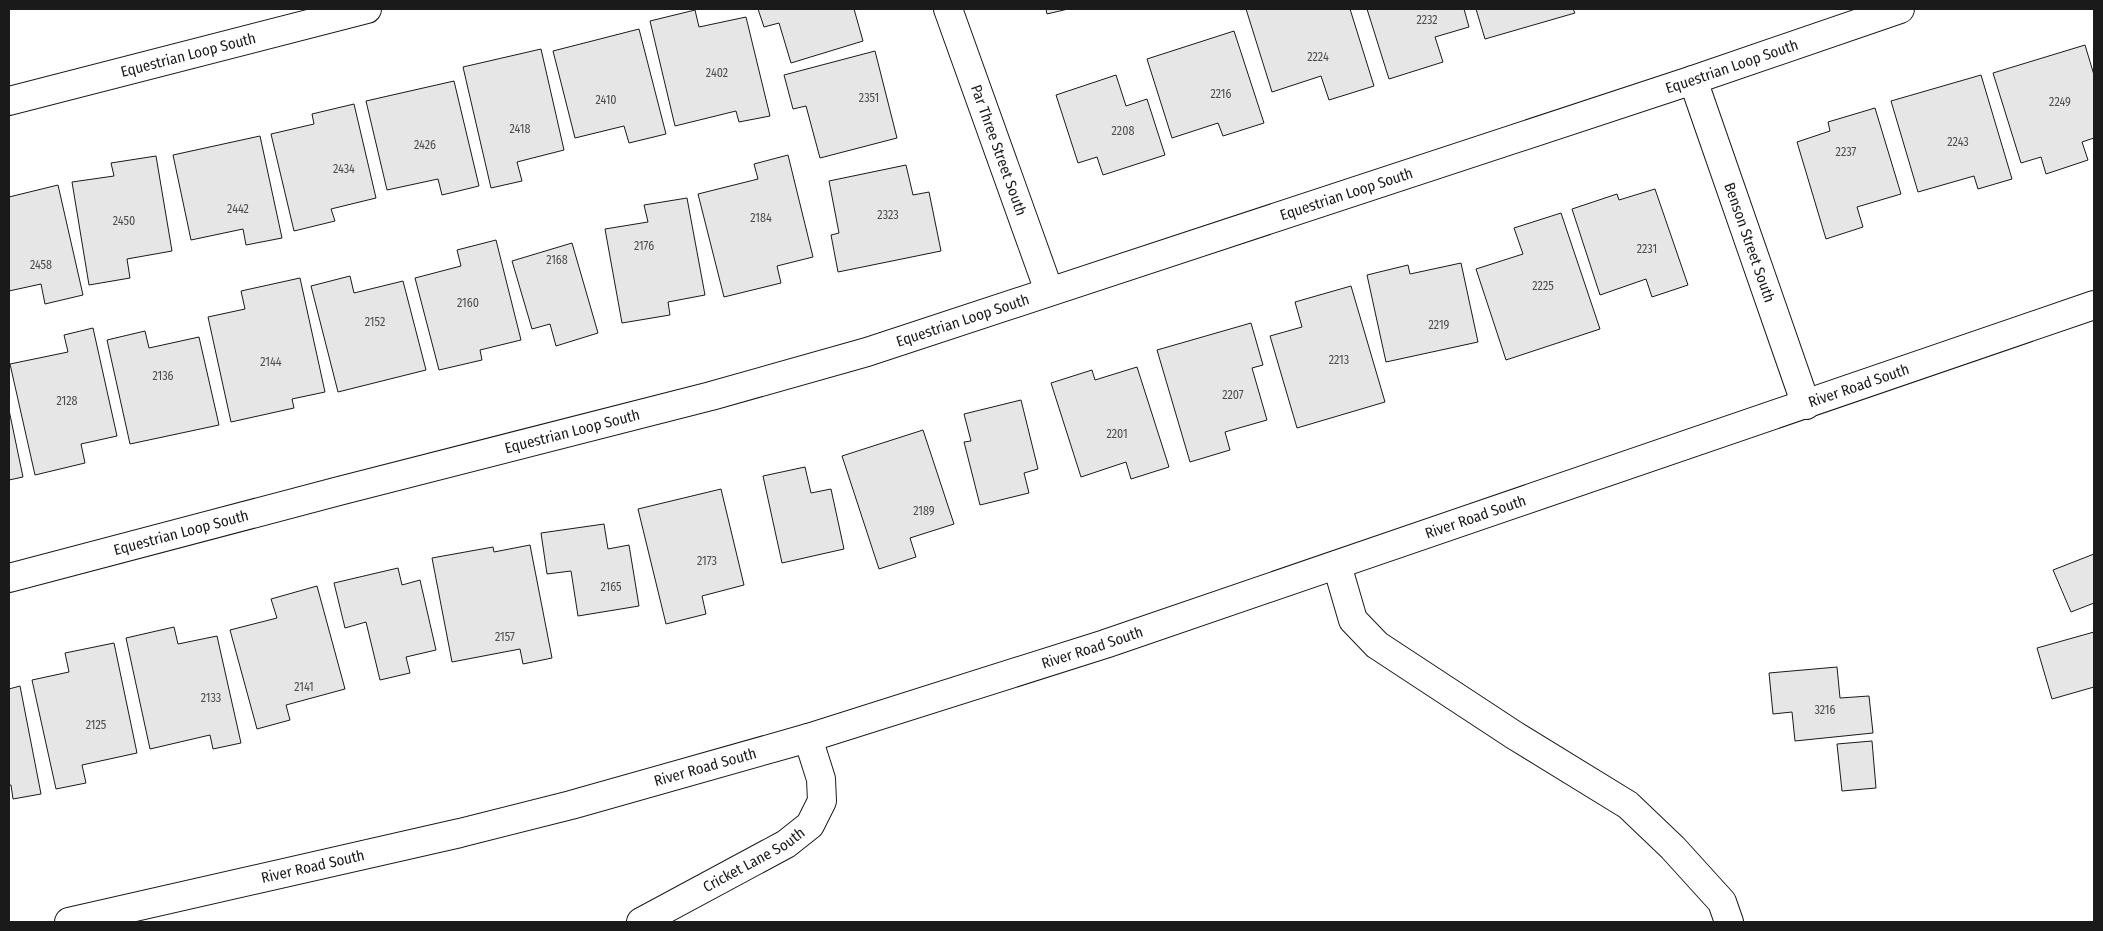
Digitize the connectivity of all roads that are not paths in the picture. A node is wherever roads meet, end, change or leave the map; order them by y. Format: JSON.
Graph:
{"nodes":[{"id":1,"x":366,"y":9,"type":"edge"},
{"id":2,"x":948,"y":9,"type":"edge"},
{"id":3,"x":1900,"y":9,"type":"edge"},
{"id":4,"x":1694,"y":80,"type":"junction"},
{"id":5,"x":9,"y":101,"type":"edge"},
{"id":6,"x":1049,"y":291,"type":"junction"},
{"id":7,"x":2094,"y":305,"type":"edge"},
{"id":8,"x":1806,"y":405,"type":"junction"},
{"id":9,"x":1337,"y":565,"type":"junction"},
{"id":10,"x":9,"y":578,"type":"edge"},
{"id":11,"x":808,"y":738,"type":"junction"},
{"id":12,"x":70,"y":922,"type":"edge"},
{"id":13,"x":641,"y":922,"type":"edge"},
{"id":14,"x":1729,"y":922,"type":"edge"}],
"edges":[{"from":1,"to":5,"type":"street","name":"Equestrian Loop South"},
{"from":2,"to":6,"type":"street","name":"Par Three Street South"},
{"from":3,"to":4,"type":"street","name":"Equestrian Loop South"},
{"from":4,"to":6,"type":"street","name":"Equestrian Loop South"},
{"from":4,"to":8,"type":"street","name":"Benson Street South"},
{"from":6,"to":10,"type":"street","name":"Equestrian Loop South"},
{"from":7,"to":8,"type":"street","name":"River Road South"},
{"from":8,"to":9,"type":"street","name":"River Road South"},
{"from":9,"to":11,"type":"street","name":"River Road South"},
{"from":9,"to":14,"type":"street"},
{"from":11,"to":12,"type":"street","name":"River Road South"},
{"from":11,"to":13,"type":"street","name":"Cricket Lane South"}]}
